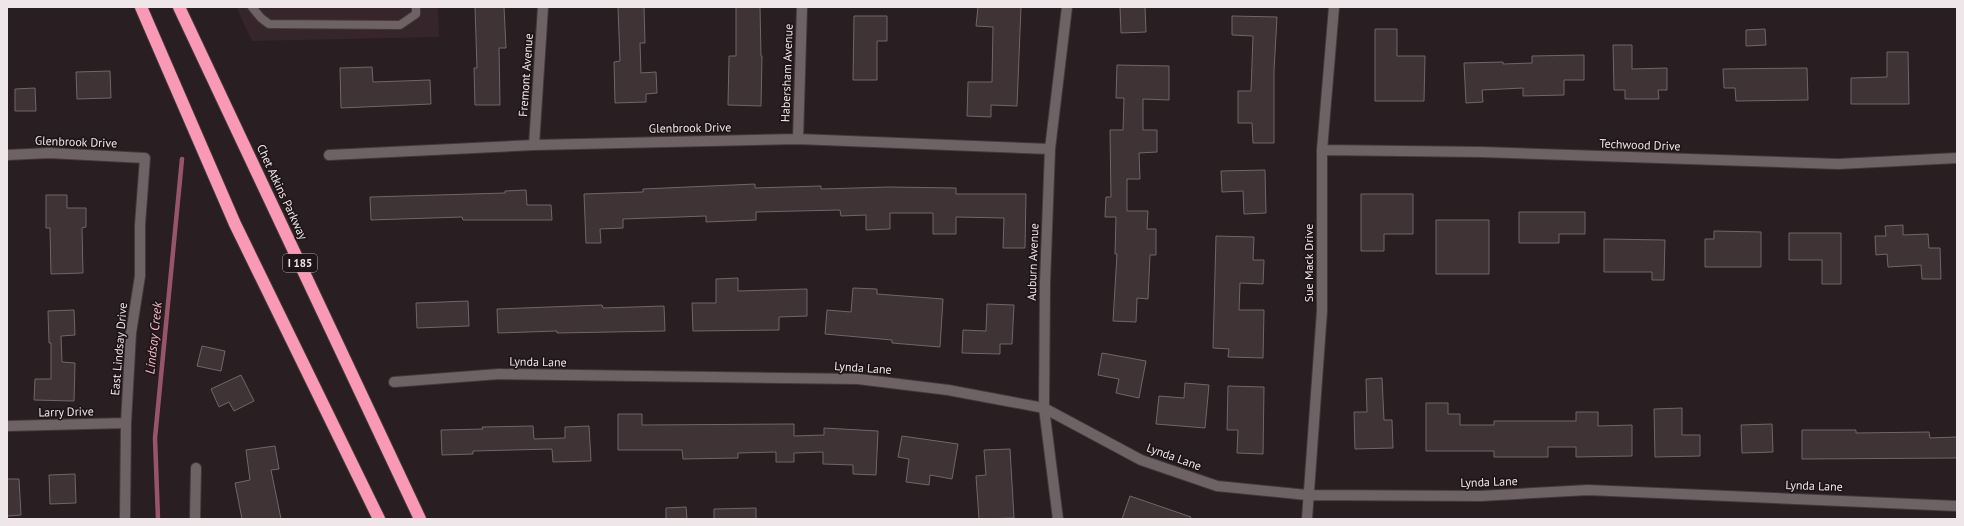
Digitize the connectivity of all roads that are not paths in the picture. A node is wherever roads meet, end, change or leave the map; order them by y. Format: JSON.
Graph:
{"nodes":[{"id":1,"x":141,"y":7,"type":"edge"},
{"id":2,"x":179,"y":7,"type":"edge"},
{"id":3,"x":252,"y":7,"type":"edge"},
{"id":4,"x":416,"y":7,"type":"edge"},
{"id":5,"x":543,"y":7,"type":"edge"},
{"id":6,"x":802,"y":7,"type":"edge"},
{"id":7,"x":1067,"y":7,"type":"edge"},
{"id":8,"x":1334,"y":7,"type":"edge"},
{"id":9,"x":798,"y":139,"type":"junction"},
{"id":10,"x":534,"y":145,"type":"junction"},
{"id":11,"x":1050,"y":149,"type":"junction"},
{"id":12,"x":1322,"y":150,"type":"junction"},
{"id":13,"x":7,"y":155,"type":"edge"},
{"id":14,"x":329,"y":155,"type":"dead end"},
{"id":15,"x":145,"y":158,"type":"joint"},
{"id":16,"x":1957,"y":158,"type":"edge"},
{"id":17,"x":394,"y":382,"type":"dead end"},
{"id":18,"x":1044,"y":408,"type":"junction"},
{"id":19,"x":126,"y":423,"type":"junction"},
{"id":20,"x":7,"y":426,"type":"edge"},
{"id":21,"x":196,"y":468,"type":"dead end"},
{"id":22,"x":1307,"y":495,"type":"junction"},
{"id":23,"x":1957,"y":506,"type":"edge"},
{"id":24,"x":125,"y":519,"type":"edge"},
{"id":25,"x":195,"y":519,"type":"edge"},
{"id":26,"x":379,"y":519,"type":"edge"},
{"id":27,"x":420,"y":519,"type":"edge"},
{"id":28,"x":1058,"y":519,"type":"edge"},
{"id":29,"x":1307,"y":519,"type":"edge"}],
"edges":[{"from":1,"to":26,"type":"highway"},
{"from":2,"to":27,"type":"highway","name":"Chet Atkins Parkway","number":"I 185"},
{"from":3,"to":4,"type":"lane"},
{"from":5,"to":10,"type":"street","name":"Fremont Avenue"},
{"from":6,"to":9,"type":"street","name":"Habersham Avenue"},
{"from":7,"to":11,"type":"street","name":"Auburn Avenue"},
{"from":8,"to":12,"type":"street","name":"Sue Mack Drive"},
{"from":9,"to":10,"type":"street","name":"Glenbrook Drive"},
{"from":9,"to":11,"type":"street","name":"Glenbrook Drive"},
{"from":10,"to":14,"type":"street","name":"Glenbrook Drive"},
{"from":11,"to":18,"type":"street","name":"Auburn Avenue"},
{"from":12,"to":16,"type":"street","name":"Techwood Drive"},
{"from":12,"to":22,"type":"street","name":"Sue Mack Drive"},
{"from":13,"to":15,"type":"street","name":"Glenbrook Drive"},
{"from":15,"to":19,"type":"street","name":"East Lindsay Drive"},
{"from":17,"to":18,"type":"street","name":"Lynda Lane"},
{"from":18,"to":22,"type":"street","name":"Lynda Lane"},
{"from":18,"to":28,"type":"street","name":"Auburn Avenue"},
{"from":19,"to":20,"type":"street","name":"Larry Drive"},
{"from":19,"to":24,"type":"street","name":"East Lindsay Drive"},
{"from":21,"to":25,"type":"street"},
{"from":22,"to":23,"type":"street","name":"Lynda Lane"},
{"from":22,"to":29,"type":"street","name":"Sue Mack Drive"}]}
